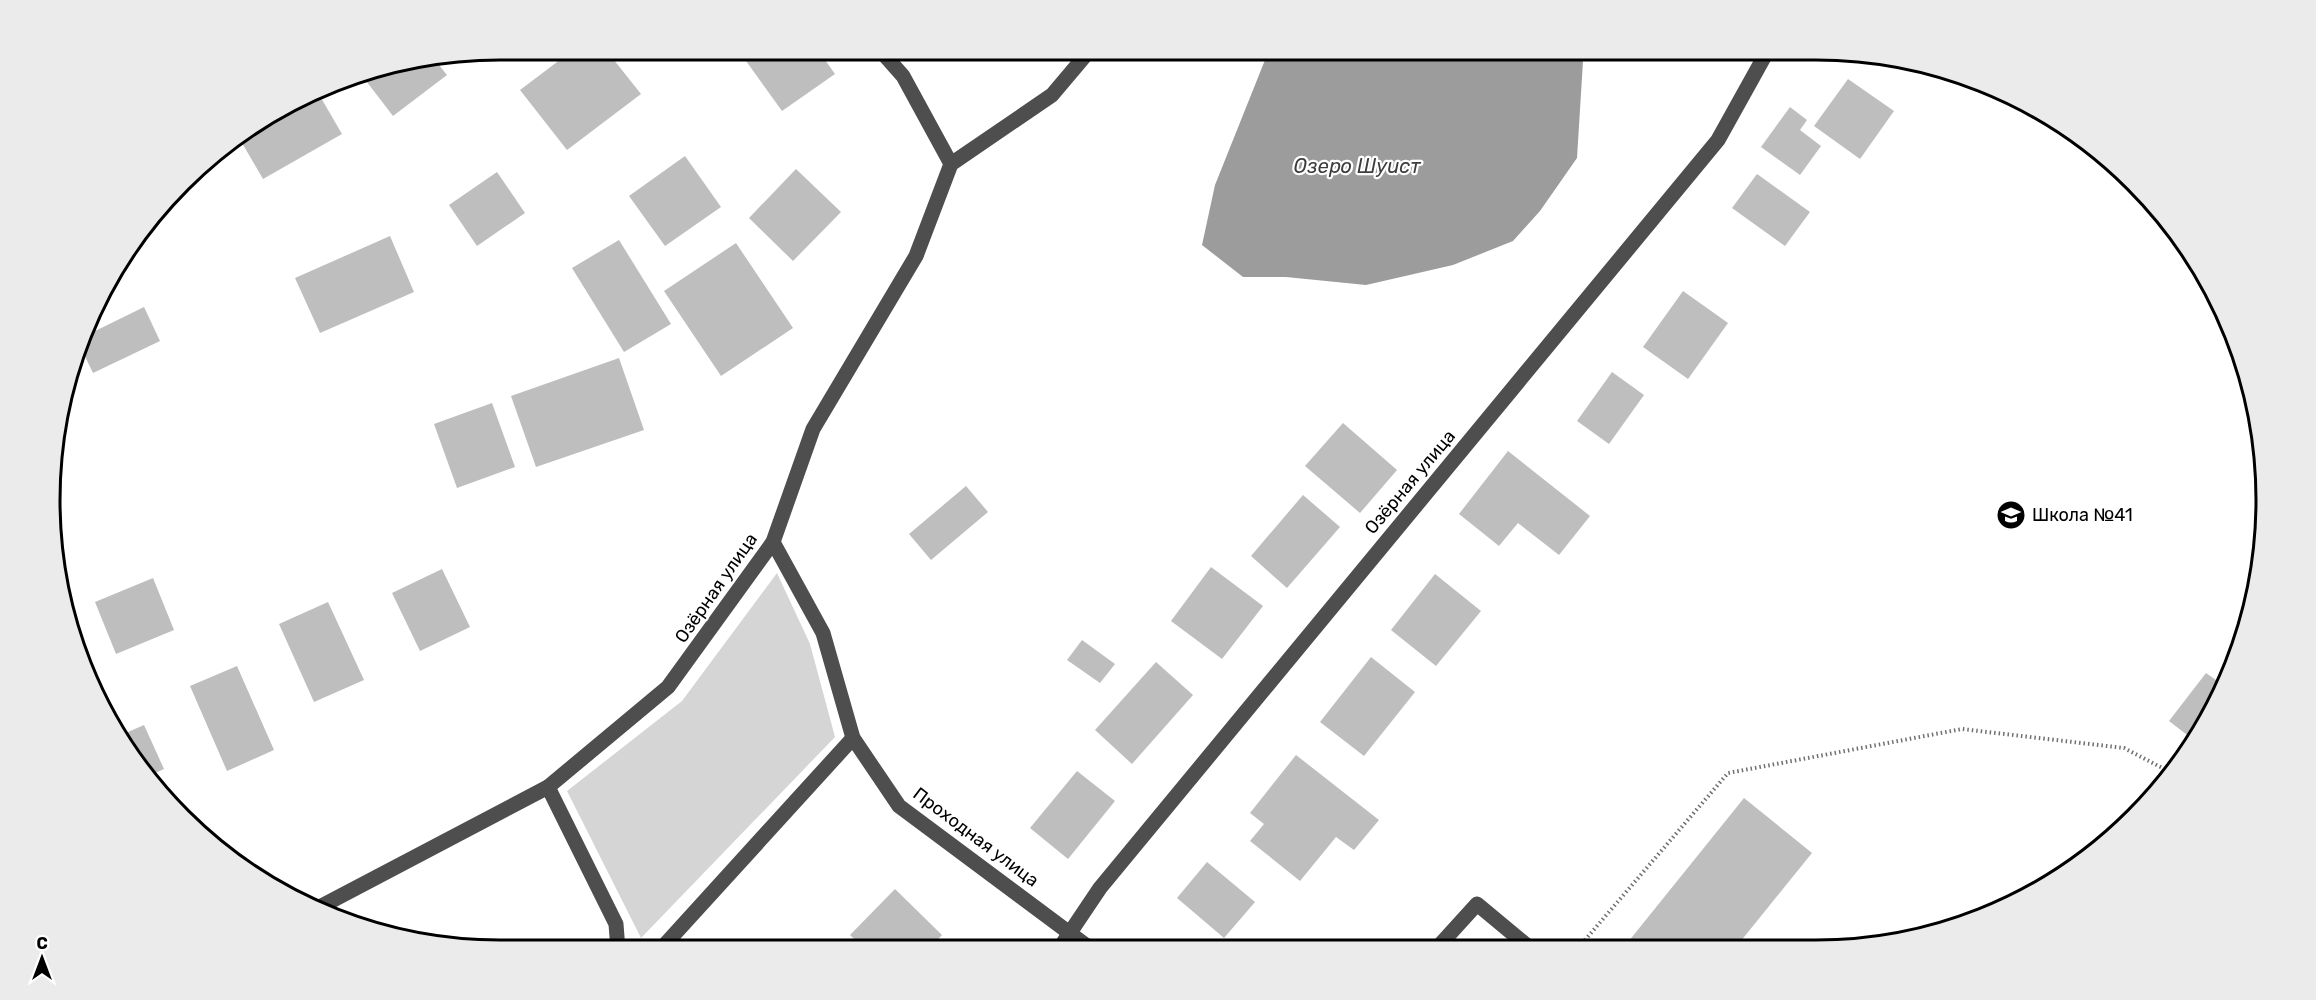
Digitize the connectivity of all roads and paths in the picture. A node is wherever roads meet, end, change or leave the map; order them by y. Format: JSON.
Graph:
{"nodes":[{"id":1,"x":889,"y":60,"type":"edge"},
{"id":2,"x":1081,"y":60,"type":"edge"},
{"id":3,"x":1762,"y":60,"type":"edge"},
{"id":4,"x":951,"y":164,"type":"junction"},
{"id":5,"x":773,"y":542,"type":"junction"},
{"id":6,"x":853,"y":738,"type":"junction"},
{"id":7,"x":2164,"y":769,"type":"edge"},
{"id":8,"x":548,"y":787,"type":"junction"},
{"id":9,"x":325,"y":904,"type":"edge"},
{"id":10,"x":1070,"y":931,"type":"junction"},
{"id":11,"x":617,"y":940,"type":"edge"},
{"id":12,"x":669,"y":940,"type":"edge"},
{"id":13,"x":1064,"y":940,"type":"edge"},
{"id":14,"x":1080,"y":940,"type":"edge"},
{"id":15,"x":1444,"y":940,"type":"edge"},
{"id":16,"x":1520,"y":940,"type":"edge"},
{"id":17,"x":1585,"y":940,"type":"edge"}],
"edges":[{"from":1,"to":4,"type":"street"},
{"from":2,"to":4,"type":"street"},
{"from":3,"to":10,"type":"street","name":"Озёрная улица"},
{"from":4,"to":5,"type":"street","name":"Озёрная улица"},
{"from":5,"to":6,"type":"street","name":"Проходная улица"},
{"from":5,"to":8,"type":"street","name":"Озёрная улица"},
{"from":6,"to":10,"type":"street","name":"Проходная улица"},
{"from":6,"to":12,"type":"street"},
{"from":7,"to":17,"type":"path"},
{"from":8,"to":9,"type":"street","name":"Озёрная улица"},
{"from":8,"to":11,"type":"street"},
{"from":10,"to":13,"type":"street","name":"Озёрная улица"},
{"from":10,"to":14,"type":"street","name":"Проходная улица"},
{"from":15,"to":16,"type":"street"}]}
